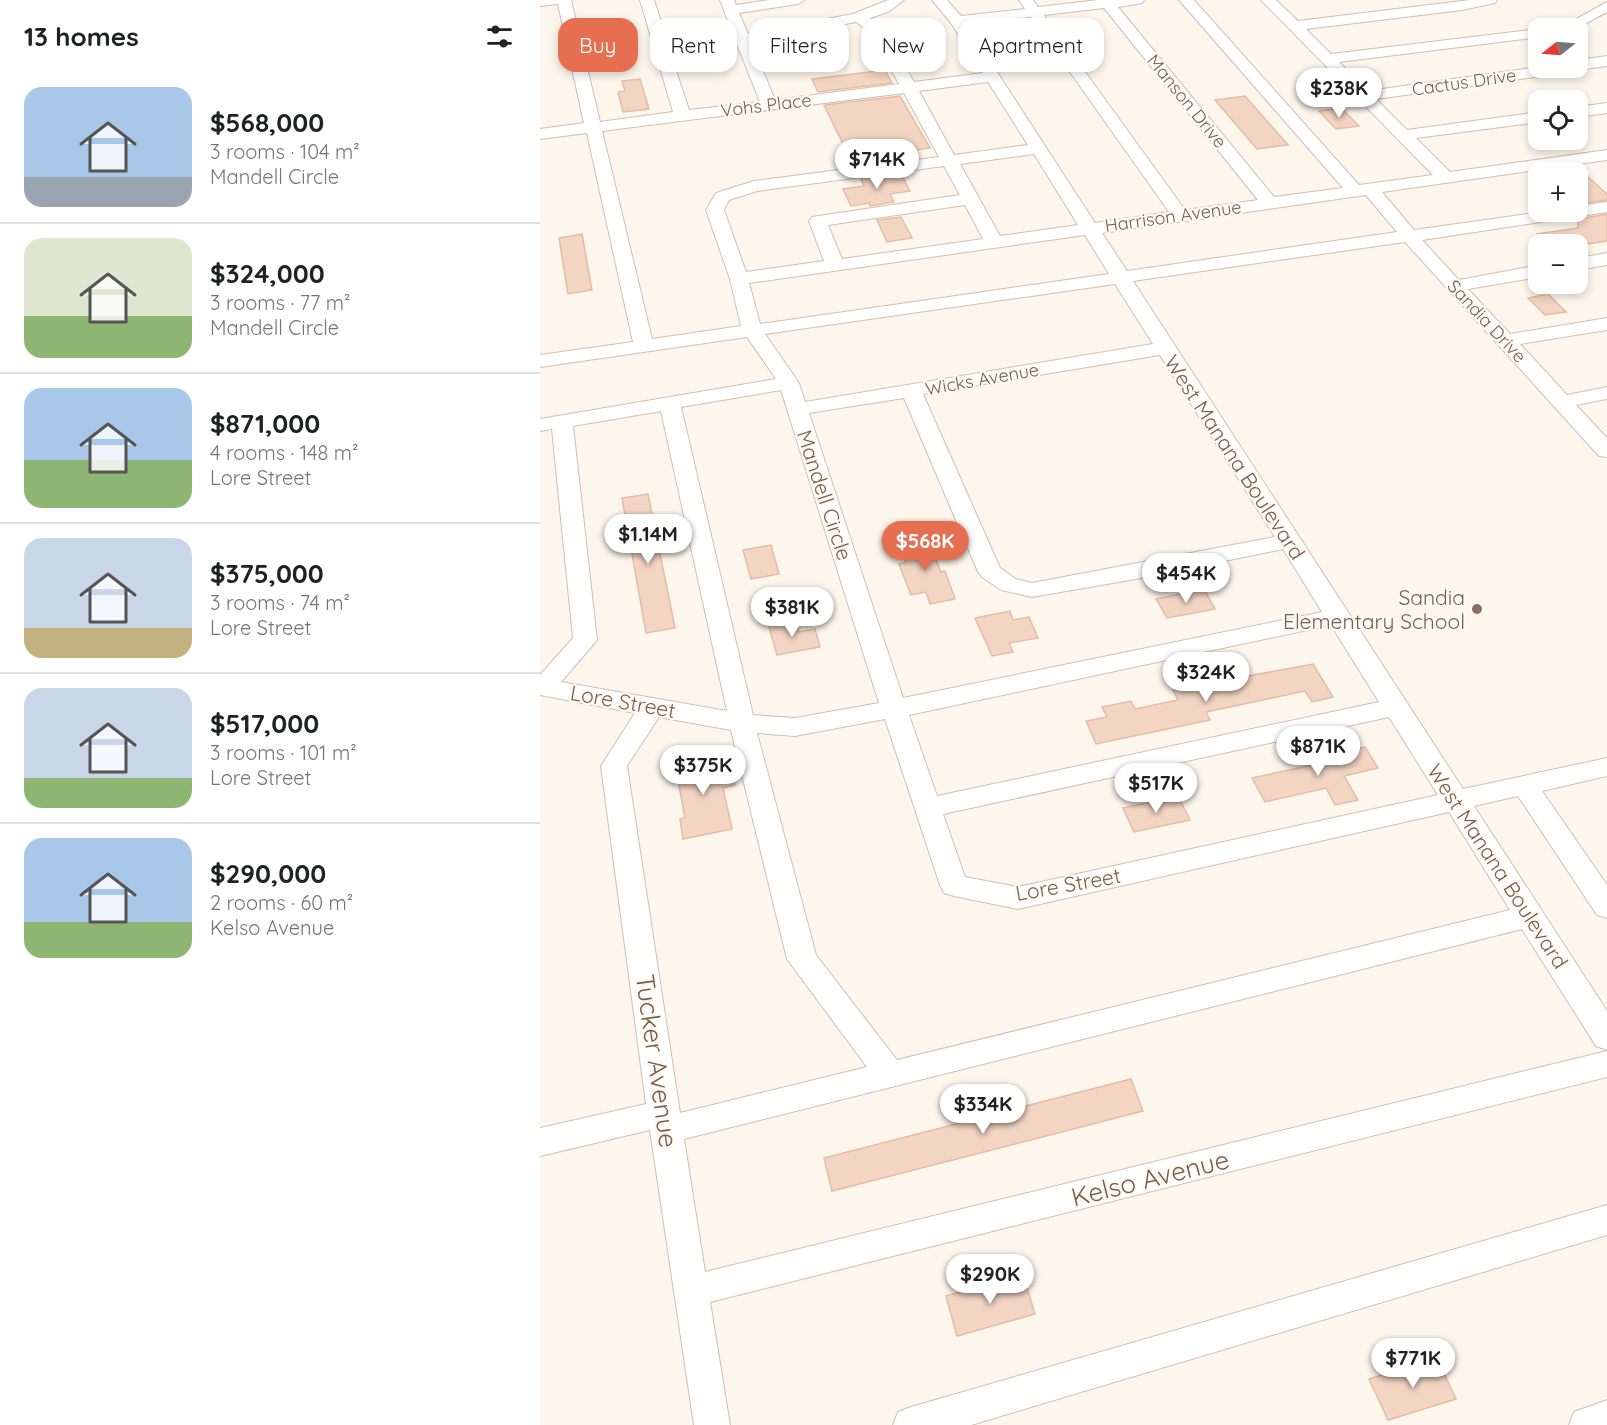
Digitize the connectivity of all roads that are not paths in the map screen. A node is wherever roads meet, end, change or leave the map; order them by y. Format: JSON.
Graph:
{"nodes":[{"id":1,"x":556,"y":0,"type":"edge"},
{"id":2,"x":564,"y":0,"type":"edge"},
{"id":3,"x":647,"y":0,"type":"edge"},
{"id":4,"x":798,"y":0,"type":"edge"},
{"id":5,"x":897,"y":0,"type":"edge"},
{"id":6,"x":939,"y":0,"type":"edge"},
{"id":7,"x":1137,"y":0,"type":"edge"},
{"id":8,"x":1186,"y":0,"type":"edge"},
{"id":9,"x":1268,"y":0,"type":"edge"},
{"id":10,"x":1490,"y":0,"type":"edge"},
{"id":11,"x":540,"y":2,"type":"edge"},
{"id":12,"x":1106,"y":2,"type":"edge"},
{"id":13,"x":729,"y":5,"type":"edge"},
{"id":14,"x":1030,"y":6,"type":"edge"},
{"id":15,"x":1607,"y":6,"type":"edge"},
{"id":16,"x":858,"y":17,"type":"junction"},
{"id":17,"x":653,"y":18,"type":"edge"},
{"id":18,"x":1585,"y":18,"type":"edge"},
{"id":19,"x":957,"y":21,"type":"junction"},
{"id":20,"x":1295,"y":26,"type":"junction"},
{"id":21,"x":1528,"y":34,"type":"edge"},
{"id":22,"x":743,"y":40,"type":"junction"},
{"id":23,"x":737,"y":41,"type":"edge"},
{"id":24,"x":1328,"y":59,"type":"junction"},
{"id":25,"x":1607,"y":61,"type":"edge"},
{"id":26,"x":1588,"y":64,"type":"edge"},
{"id":27,"x":670,"y":72,"type":"edge"},
{"id":28,"x":1528,"y":73,"type":"edge"},
{"id":29,"x":992,"y":77,"type":"junction"},
{"id":30,"x":908,"y":87,"type":"junction"},
{"id":31,"x":1365,"y":96,"type":"junction"},
{"id":32,"x":769,"y":105,"type":"junction"},
{"id":33,"x":1607,"y":108,"type":"edge"},
{"id":34,"x":1588,"y":111,"type":"edge"},
{"id":35,"x":682,"y":115,"type":"junction"},
{"id":36,"x":1528,"y":118,"type":"edge"},
{"id":37,"x":593,"y":128,"type":"junction"},
{"id":38,"x":540,"y":134,"type":"edge"},
{"id":39,"x":1404,"y":135,"type":"junction"},
{"id":40,"x":1037,"y":149,"type":"junction"},
{"id":41,"x":1607,"y":155,"type":"edge"},
{"id":42,"x":947,"y":161,"type":"junction"},
{"id":43,"x":1446,"y":178,"type":"junction"},
{"id":44,"x":1363,"y":190,"type":"junction"},
{"id":45,"x":971,"y":199,"type":"junction"},
{"id":46,"x":1269,"y":202,"type":"junction"},
{"id":47,"x":1607,"y":207,"type":"edge"},
{"id":48,"x":1588,"y":210,"type":"edge"},
{"id":49,"x":1180,"y":215,"type":"junction"},
{"id":50,"x":1528,"y":219,"type":"edge"},
{"id":51,"x":1088,"y":229,"type":"junction"},
{"id":52,"x":1410,"y":237,"type":"junction"},
{"id":53,"x":994,"y":242,"type":"junction"},
{"id":54,"x":1607,"y":259,"type":"edge"},
{"id":55,"x":1588,"y":262,"type":"edge"},
{"id":56,"x":835,"y":265,"type":"junction"},
{"id":57,"x":1528,"y":273,"type":"edge"},
{"id":58,"x":1120,"y":278,"type":"junction"},
{"id":59,"x":739,"y":279,"type":"junction"},
{"id":60,"x":1455,"y":286,"type":"junction"},
{"id":61,"x":1607,"y":324,"type":"edge"},
{"id":62,"x":752,"y":330,"type":"junction"},
{"id":63,"x":1505,"y":341,"type":"junction"},
{"id":64,"x":644,"y":346,"type":"junction"},
{"id":65,"x":1165,"y":348,"type":"junction"},
{"id":66,"x":540,"y":361,"type":"edge"},
{"id":67,"x":789,"y":383,"type":"junction"},
{"id":68,"x":911,"y":391,"type":"junction"},
{"id":69,"x":1607,"y":393,"type":"edge"},
{"id":70,"x":1562,"y":402,"type":"junction"},
{"id":71,"x":670,"y":403,"type":"junction"},
{"id":72,"x":798,"y":409,"type":"junction"},
{"id":73,"x":551,"y":423,"type":"edge"},
{"id":74,"x":1607,"y":451,"type":"edge"},
{"id":75,"x":1289,"y":541,"type":"junction"},
{"id":76,"x":1338,"y":616,"type":"junction"},
{"id":77,"x":542,"y":687,"type":"edge"},
{"id":78,"x":652,"y":707,"type":"junction"},
{"id":79,"x":1396,"y":707,"type":"junction"},
{"id":80,"x":894,"y":709,"type":"junction"},
{"id":81,"x":742,"y":723,"type":"junction"},
{"id":82,"x":1607,"y":768,"type":"edge"},
{"id":83,"x":1525,"y":786,"type":"junction"},
{"id":84,"x":1456,"y":802,"type":"junction"},
{"id":85,"x":928,"y":808,"type":"junction"},
{"id":86,"x":1607,"y":907,"type":"edge"},
{"id":87,"x":1530,"y":915,"type":"junction"},
{"id":88,"x":1607,"y":1037,"type":"edge"},
{"id":89,"x":1607,"y":1064,"type":"edge"},
{"id":90,"x":891,"y":1075,"type":"junction"},
{"id":91,"x":665,"y":1121,"type":"junction"},
{"id":92,"x":540,"y":1142,"type":"edge"},
{"id":93,"x":1607,"y":1220,"type":"edge"},
{"id":94,"x":692,"y":1291,"type":"junction"},
{"id":95,"x":1607,"y":1418,"type":"edge"},
{"id":96,"x":712,"y":1425,"type":"edge"},
{"id":97,"x":911,"y":1425,"type":"edge"},
{"id":98,"x":1587,"y":1425,"type":"edge"}],
"edges":[{"from":1,"to":11,"type":"street"},
{"from":2,"to":37,"type":"street"},
{"from":3,"to":17,"type":"street"},
{"from":4,"to":13,"type":"street"},
{"from":5,"to":16,"type":"street"},
{"from":6,"to":19,"type":"street","name":"West Manana Boulevard"},
{"from":7,"to":12,"type":"street"},
{"from":8,"to":44,"type":"street","name":"Sandia Drive"},
{"from":9,"to":20,"type":"street"},
{"from":10,"to":20,"type":"street"},
{"from":12,"to":14,"type":"street"},
{"from":12,"to":46,"type":"street","name":"Manson Drive"},
{"from":13,"to":22,"type":"street"},
{"from":14,"to":19,"type":"street"},
{"from":14,"to":49,"type":"street"},
{"from":15,"to":18,"type":"street"},
{"from":16,"to":22,"type":"street"},
{"from":16,"to":30,"type":"street"},
{"from":19,"to":29,"type":"street","name":"West Manana Boulevard"},
{"from":20,"to":24,"type":"street"},
{"from":21,"to":24,"type":"street"},
{"from":22,"to":23,"type":"street"},
{"from":22,"to":32,"type":"street"},
{"from":24,"to":31,"type":"street"},
{"from":25,"to":26,"type":"street"},
{"from":27,"to":35,"type":"street"},
{"from":28,"to":31,"type":"street","name":"Cactus Drive"},
{"from":29,"to":30,"type":"street","name":"Vohs Place"},
{"from":29,"to":40,"type":"street","name":"West Manana Boulevard"},
{"from":30,"to":32,"type":"street","name":"Vohs Place"},
{"from":30,"to":42,"type":"street"},
{"from":31,"to":39,"type":"street"},
{"from":32,"to":35,"type":"street","name":"Vohs Place"},
{"from":33,"to":34,"type":"street"},
{"from":35,"to":37,"type":"street","name":"Vohs Place"},
{"from":36,"to":39,"type":"street"},
{"from":37,"to":38,"type":"street","name":"Vohs Place"},
{"from":37,"to":64,"type":"street"},
{"from":39,"to":43,"type":"street"},
{"from":40,"to":42,"type":"street","name":"Mandell Circle"},
{"from":40,"to":51,"type":"street","name":"West Manana Boulevard"},
{"from":41,"to":43,"type":"street","name":"Harrison Avenue"},
{"from":42,"to":45,"type":"street"},
{"from":42,"to":59,"type":"street","name":"Mandell Circle"},
{"from":43,"to":44,"type":"street","name":"Harrison Avenue"},
{"from":44,"to":46,"type":"street","name":"Harrison Avenue"},
{"from":44,"to":52,"type":"street","name":"Sandia Drive"},
{"from":45,"to":53,"type":"street"},
{"from":45,"to":56,"type":"street"},
{"from":46,"to":49,"type":"street","name":"Harrison Avenue"},
{"from":47,"to":48,"type":"street"},
{"from":49,"to":51,"type":"street","name":"Harrison Avenue"},
{"from":50,"to":52,"type":"street"},
{"from":51,"to":53,"type":"street","name":"Harrison Avenue"},
{"from":51,"to":58,"type":"street","name":"West Manana Boulevard"},
{"from":52,"to":58,"type":"street"},
{"from":52,"to":60,"type":"street","name":"Sandia Drive"},
{"from":53,"to":56,"type":"street","name":"Harrison Avenue"},
{"from":54,"to":55,"type":"street"},
{"from":56,"to":59,"type":"street","name":"Harrison Avenue"},
{"from":57,"to":60,"type":"street"},
{"from":58,"to":62,"type":"street"},
{"from":58,"to":65,"type":"street","name":"West Manana Boulevard"},
{"from":59,"to":62,"type":"street","name":"Mandell Circle"},
{"from":60,"to":63,"type":"street","name":"Sandia Drive"},
{"from":61,"to":63,"type":"street"},
{"from":62,"to":64,"type":"street"},
{"from":62,"to":67,"type":"street","name":"Mandell Circle"},
{"from":63,"to":70,"type":"street","name":"Sandia Drive"},
{"from":64,"to":66,"type":"street"},
{"from":65,"to":68,"type":"street","name":"Wicks Avenue"},
{"from":65,"to":75,"type":"street","name":"West Manana Boulevard"},
{"from":67,"to":71,"type":"street"},
{"from":67,"to":72,"type":"street","name":"Mandell Circle"},
{"from":68,"to":72,"type":"street","name":"Wicks Avenue"},
{"from":68,"to":75,"type":"street"},
{"from":69,"to":70,"type":"street"},
{"from":70,"to":74,"type":"street","name":"Sandia Drive"},
{"from":71,"to":73,"type":"street"},
{"from":71,"to":81,"type":"street"},
{"from":72,"to":80,"type":"street","name":"Mandell Circle"},
{"from":73,"to":77,"type":"street"},
{"from":75,"to":76,"type":"street","name":"West Manana Boulevard"},
{"from":76,"to":79,"type":"street","name":"West Manana Boulevard"},
{"from":76,"to":80,"type":"street"},
{"from":77,"to":78,"type":"street","name":"Lore Street"},
{"from":78,"to":81,"type":"street","name":"Lore Street"},
{"from":78,"to":91,"type":"street","name":"Tucker Avenue"},
{"from":79,"to":84,"type":"street","name":"West Manana Boulevard"},
{"from":79,"to":85,"type":"street"},
{"from":80,"to":81,"type":"street","name":"Lore Street"},
{"from":80,"to":85,"type":"street","name":"Lore Street"},
{"from":81,"to":90,"type":"street"},
{"from":82,"to":83,"type":"street","name":"Lore Street"},
{"from":83,"to":84,"type":"street","name":"Lore Street"},
{"from":83,"to":86,"type":"street"},
{"from":84,"to":85,"type":"street","name":"Lore Street"},
{"from":84,"to":87,"type":"street","name":"West Manana Boulevard"},
{"from":87,"to":88,"type":"street","name":"West Manana Boulevard"},
{"from":87,"to":90,"type":"street"},
{"from":89,"to":94,"type":"street","name":"Kelso Avenue"},
{"from":90,"to":91,"type":"street"},
{"from":91,"to":92,"type":"street"},
{"from":91,"to":94,"type":"street","name":"Tucker Avenue"},
{"from":93,"to":97,"type":"street"},
{"from":94,"to":96,"type":"street","name":"Tucker Avenue"},
{"from":95,"to":98,"type":"street"}]}
